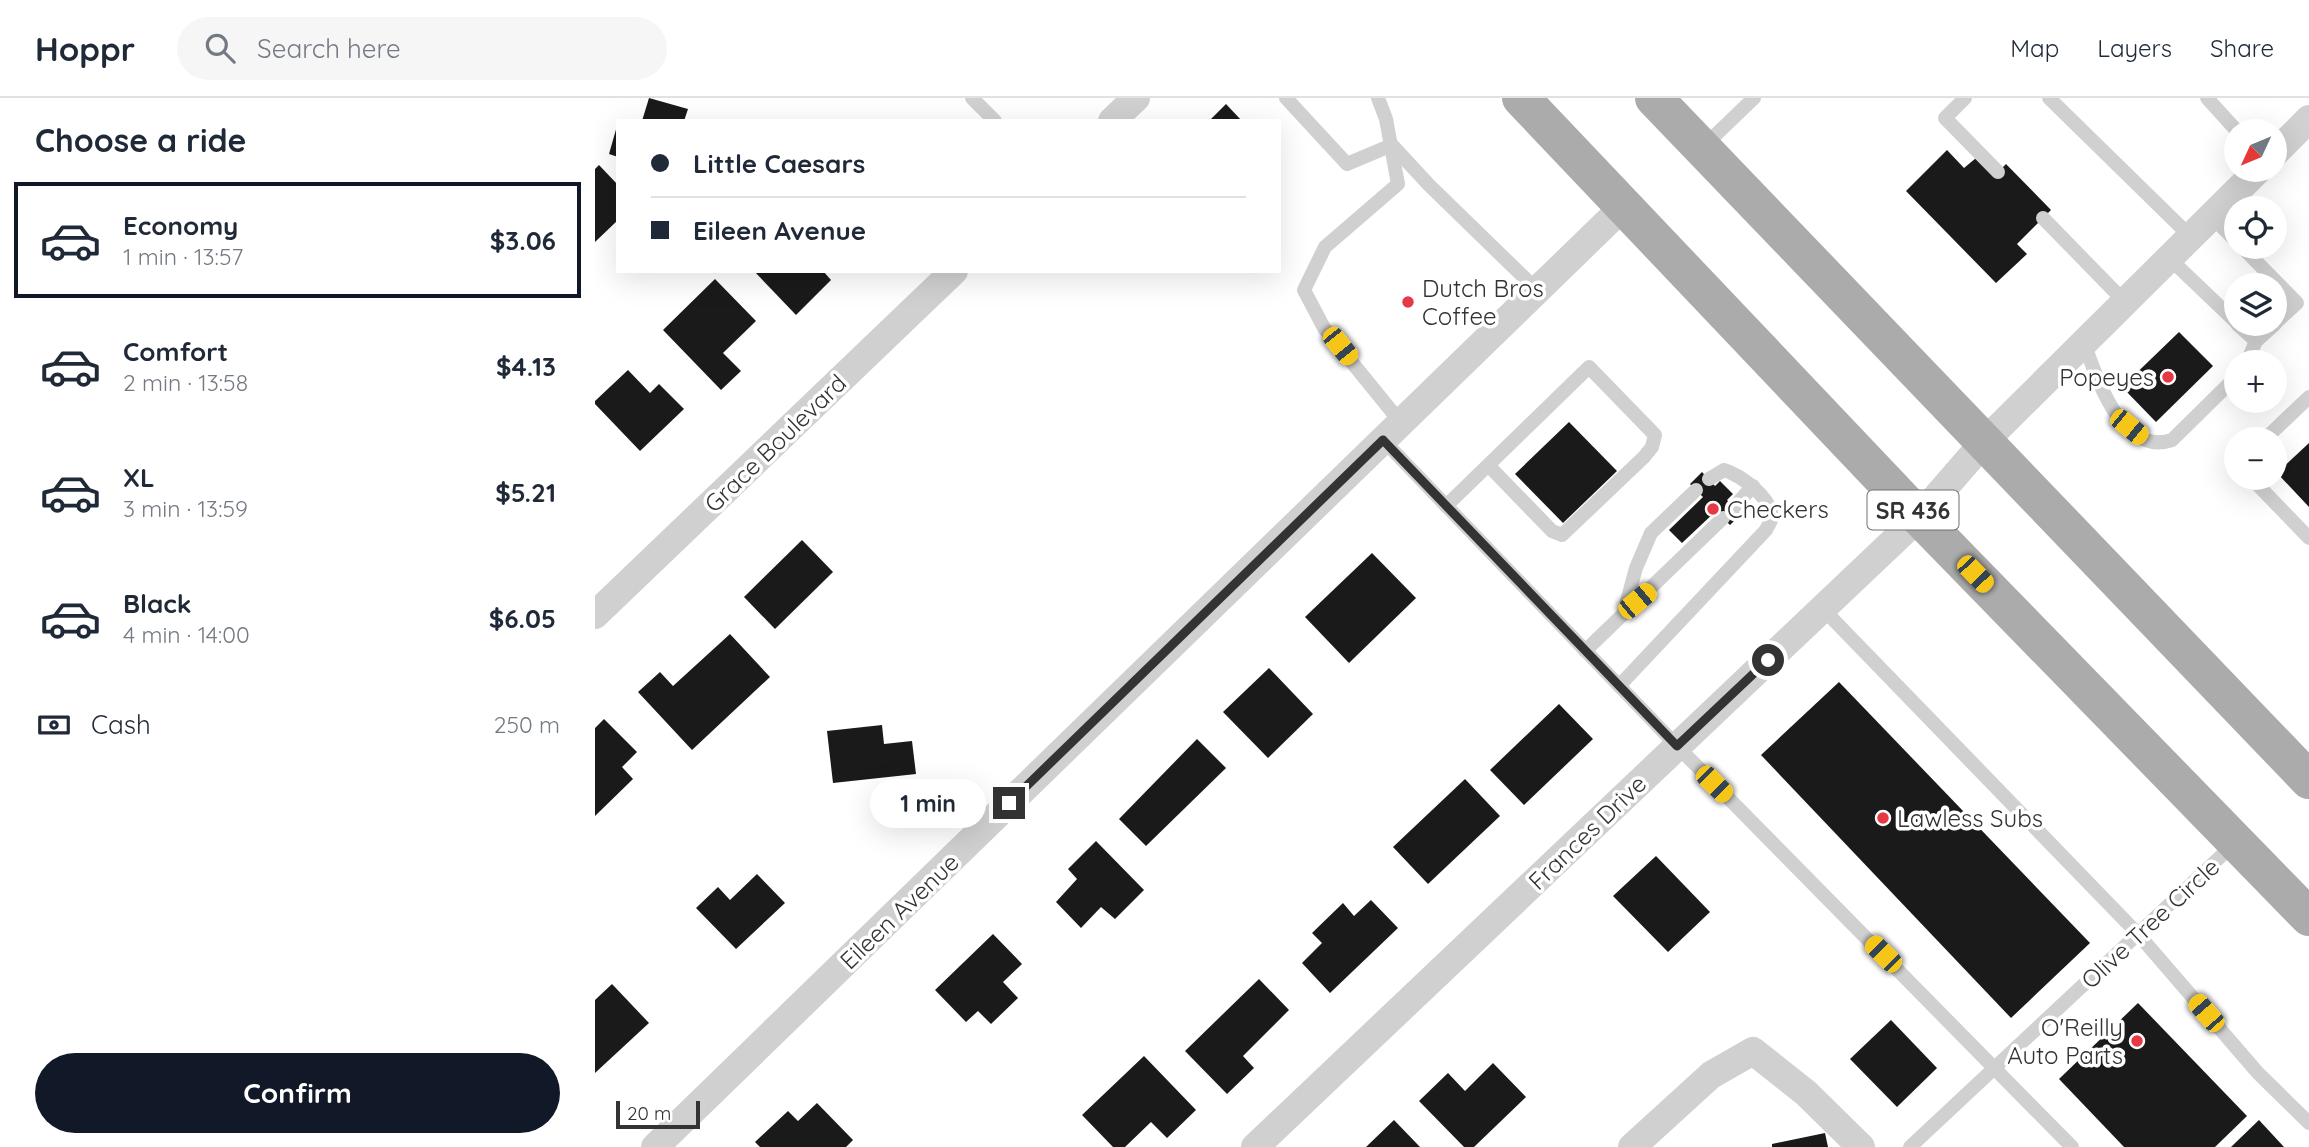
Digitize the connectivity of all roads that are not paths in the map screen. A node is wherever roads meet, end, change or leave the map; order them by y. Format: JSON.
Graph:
{"nodes":[{"id":1,"x":1286,"y":98,"type":"edge"},
{"id":2,"x":1378,"y":98,"type":"edge"},
{"id":3,"x":1521,"y":98,"type":"edge"},
{"id":4,"x":1654,"y":98,"type":"edge"},
{"id":5,"x":1754,"y":98,"type":"edge"},
{"id":6,"x":1965,"y":98,"type":"edge"},
{"id":7,"x":2049,"y":98,"type":"edge"},
{"id":8,"x":2207,"y":98,"type":"edge"},
{"id":9,"x":975,"y":99,"type":"edge"},
{"id":10,"x":1133,"y":99,"type":"edge"},
{"id":11,"x":993,"y":119,"type":"edge"},
{"id":12,"x":1114,"y":119,"type":"edge"},
{"id":13,"x":2226,"y":119,"type":"edge"},
{"id":14,"x":2309,"y":119,"type":"edge"},
{"id":15,"x":2287,"y":141,"type":"edge"},
{"id":16,"x":1392,"y":145,"type":"junction"},
{"id":17,"x":1702,"y":148,"type":"junction"},
{"id":18,"x":1998,"y":172,"type":"dead end"},
{"id":19,"x":2246,"y":182,"type":"edge"},
{"id":20,"x":1624,"y":206,"type":"junction"},
{"id":21,"x":2211,"y":216,"type":"junction"},
{"id":22,"x":2043,"y":218,"type":"dead end"},
{"id":23,"x":2224,"y":229,"type":"edge"},
{"id":24,"x":2191,"y":237,"type":"junction"},
{"id":25,"x":2169,"y":258,"type":"junction"},
{"id":26,"x":2254,"y":259,"type":"edge"},
{"id":27,"x":952,"y":273,"type":"edge"},
{"id":28,"x":2268,"y":273,"type":"edge"},
{"id":29,"x":1538,"y":291,"type":"junction"},
{"id":30,"x":2287,"y":293,"type":"edge"},
{"id":31,"x":2125,"y":302,"type":"junction"},
{"id":32,"x":2224,"y":311,"type":"edge"},
{"id":33,"x":2287,"y":313,"type":"edge"},
{"id":34,"x":2251,"y":336,"type":"edge"},
{"id":35,"x":2262,"y":336,"type":"edge"},
{"id":36,"x":2256,"y":341,"type":"junction"},
{"id":37,"x":2084,"y":343,"type":"junction"},
{"id":38,"x":2252,"y":350,"type":"edge"},
{"id":39,"x":2224,"y":389,"type":"edge"},
{"id":40,"x":2309,"y":397,"type":"edge"},
{"id":41,"x":2278,"y":427,"type":"edge"},
{"id":42,"x":1393,"y":432,"type":"junction"},
{"id":43,"x":1985,"y":441,"type":"junction"},
{"id":44,"x":1488,"y":465,"type":"junction"},
{"id":45,"x":1709,"y":479,"type":"dead end"},
{"id":46,"x":1753,"y":486,"type":"junction"},
{"id":47,"x":1696,"y":490,"type":"dead end"},
{"id":48,"x":2263,"y":490,"type":"edge"},
{"id":49,"x":1446,"y":506,"type":"junction"},
{"id":50,"x":1734,"y":507,"type":"dead end"},
{"id":51,"x":1919,"y":517,"type":"junction"},
{"id":52,"x":1723,"y":518,"type":"dead end"},
{"id":53,"x":2309,"y":537,"type":"edge"},
{"id":54,"x":1823,"y":609,"type":"junction"},
{"id":55,"x":1624,"y":612,"type":"junction"},
{"id":56,"x":595,"y":615,"type":"edge"},
{"id":57,"x":1585,"y":651,"type":"junction"},
{"id":58,"x":1619,"y":686,"type":"junction"},
{"id":59,"x":1677,"y":746,"type":"junction"},
{"id":60,"x":2309,"y":780,"type":"edge"},
{"id":61,"x":2237,"y":842,"type":"junction"},
{"id":62,"x":2309,"y":917,"type":"edge"},
{"id":63,"x":2138,"y":934,"type":"junction"},
{"id":64,"x":1996,"y":1067,"type":"junction"},
{"id":65,"x":2309,"y":1123,"type":"edge"},
{"id":66,"x":655,"y":1147,"type":"edge"},
{"id":67,"x":1255,"y":1147,"type":"edge"},
{"id":68,"x":1632,"y":1147,"type":"edge"},
{"id":69,"x":1861,"y":1147,"type":"edge"},
{"id":70,"x":1910,"y":1147,"type":"edge"},
{"id":71,"x":2072,"y":1147,"type":"edge"}],
"edges":[{"from":1,"to":16,"type":"lane"},
{"from":2,"to":16,"type":"lane"},
{"from":3,"to":20,"type":"main road","number":"SR 436"},
{"from":4,"to":17,"type":"main road"},
{"from":5,"to":17,"type":"lane"},
{"from":6,"to":18,"type":"lane"},
{"from":7,"to":24,"type":"lane"},
{"from":8,"to":13,"type":"lane"},
{"from":9,"to":11,"type":"lane"},
{"from":10,"to":12,"type":"street"},
{"from":14,"to":15,"type":"street"},
{"from":16,"to":29,"type":"lane"},
{"from":16,"to":42,"type":"lane"},
{"from":17,"to":43,"type":"main road"},
{"from":19,"to":21,"type":"street","name":"Frances Drive"},
{"from":20,"to":29,"type":"street","name":"Eileen Avenue"},
{"from":20,"to":51,"type":"main road","number":"SR 436"},
{"from":21,"to":23,"type":"lane"},
{"from":21,"to":24,"type":"street","name":"Frances Drive"},
{"from":22,"to":31,"type":"lane"},
{"from":24,"to":25,"type":"street","name":"Frances Drive"},
{"from":25,"to":31,"type":"street","name":"Frances Drive"},
{"from":25,"to":32,"type":"lane"},
{"from":26,"to":28,"type":"lane"},
{"from":27,"to":56,"type":"street","name":"Grace Boulevard"},
{"from":29,"to":42,"type":"street","name":"Eileen Avenue"},
{"from":30,"to":33,"type":"lane"},
{"from":31,"to":37,"type":"street","name":"Frances Drive"},
{"from":34,"to":36,"type":"lane"},
{"from":35,"to":36,"type":"lane"},
{"from":36,"to":38,"type":"lane"},
{"from":37,"to":39,"type":"lane"},
{"from":37,"to":43,"type":"street","name":"Frances Drive"},
{"from":40,"to":41,"type":"lane"},
{"from":42,"to":49,"type":"lane"},
{"from":42,"to":66,"type":"street","name":"Eileen Avenue"},
{"from":43,"to":51,"type":"street","name":"Frances Drive"},
{"from":43,"to":60,"type":"main road"},
{"from":44,"to":44,"type":"lane"},
{"from":44,"to":49,"type":"lane"},
{"from":45,"to":46,"type":"lane"},
{"from":46,"to":50,"type":"lane"},
{"from":46,"to":58,"type":"lane"},
{"from":47,"to":55,"type":"lane"},
{"from":48,"to":53,"type":"lane"},
{"from":49,"to":57,"type":"lane"},
{"from":51,"to":54,"type":"street","name":"Frances Drive"},
{"from":51,"to":61,"type":"main road","number":"SR 436"},
{"from":52,"to":55,"type":"lane"},
{"from":54,"to":59,"type":"street","name":"Frances Drive"},
{"from":54,"to":63,"type":"lane"},
{"from":55,"to":57,"type":"lane"},
{"from":57,"to":58,"type":"lane"},
{"from":58,"to":59,"type":"lane"},
{"from":59,"to":64,"type":"lane"},
{"from":59,"to":67,"type":"street","name":"Frances Drive"},
{"from":61,"to":62,"type":"main road","number":"SR 436"},
{"from":61,"to":63,"type":"lane","name":"Olive Tree Circle"},
{"from":63,"to":64,"type":"lane","name":"Olive Tree Circle"},
{"from":63,"to":65,"type":"lane"},
{"from":64,"to":70,"type":"lane","name":"Olive Tree Circle"},
{"from":64,"to":71,"type":"lane"},
{"from":68,"to":69,"type":"street"}]}
